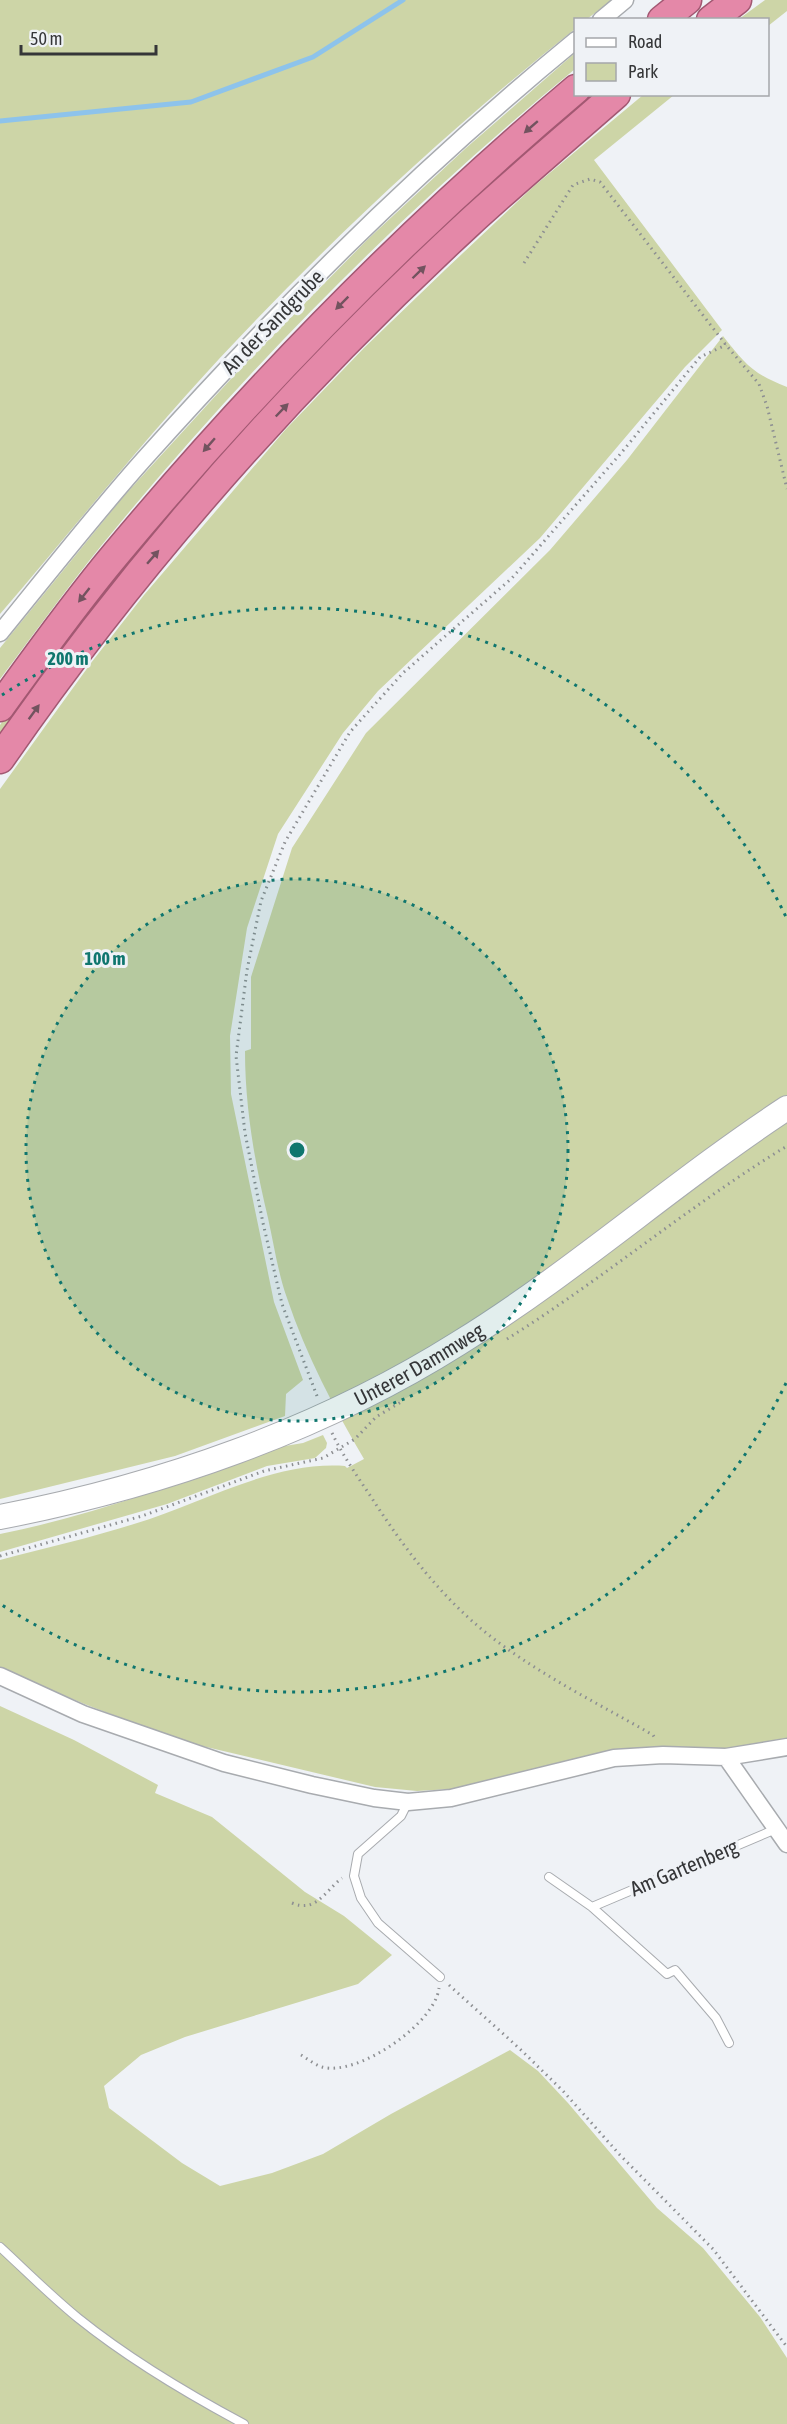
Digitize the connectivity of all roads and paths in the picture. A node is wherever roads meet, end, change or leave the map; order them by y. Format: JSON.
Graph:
{"nodes":[{"id":1,"x":625,"y":0,"type":"edge"},
{"id":2,"x":687,"y":0,"type":"edge"},
{"id":3,"x":737,"y":0,"type":"edge"},
{"id":4,"x":603,"y":18,"type":"edge"},
{"id":5,"x":664,"y":18,"type":"edge"},
{"id":6,"x":714,"y":18,"type":"edge"},
{"id":7,"x":574,"y":42,"type":"edge"},
{"id":8,"x":574,"y":91,"type":"edge"},
{"id":9,"x":614,"y":96,"type":"edge"},
{"id":10,"x":524,"y":263,"type":"dead end"},
{"id":11,"x":726,"y":345,"type":"junction"},
{"id":12,"x":787,"y":489,"type":"edge"},
{"id":13,"x":0,"y":633,"type":"edge"},
{"id":14,"x":0,"y":707,"type":"edge"},
{"id":15,"x":0,"y":759,"type":"edge"},
{"id":16,"x":787,"y":1108,"type":"edge"},
{"id":17,"x":324,"y":1414,"type":"junction"},
{"id":18,"x":0,"y":1517,"type":"edge"},
{"id":19,"x":0,"y":1676,"type":"edge"},
{"id":20,"x":787,"y":1747,"type":"edge"},
{"id":21,"x":663,"y":1755,"type":"junction"},
{"id":22,"x":726,"y":1757,"type":"junction"},
{"id":23,"x":408,"y":1802,"type":"junction"},
{"id":24,"x":776,"y":1829,"type":"junction"},
{"id":25,"x":787,"y":1844,"type":"edge"},
{"id":26,"x":354,"y":1873,"type":"junction"},
{"id":27,"x":549,"y":1877,"type":"dead end"},
{"id":28,"x":292,"y":1903,"type":"dead end"},
{"id":29,"x":592,"y":1908,"type":"junction"},
{"id":30,"x":440,"y":1977,"type":"junction"},
{"id":31,"x":729,"y":2043,"type":"dead end"},
{"id":32,"x":302,"y":2055,"type":"dead end"},
{"id":33,"x":0,"y":2247,"type":"edge"},
{"id":34,"x":787,"y":2347,"type":"edge"},
{"id":35,"x":244,"y":2424,"type":"edge"}],
"edges":[{"from":1,"to":4,"type":"street"},
{"from":2,"to":5,"type":"highway"},
{"from":3,"to":6,"type":"highway"},
{"from":7,"to":13,"type":"street","name":"An der Sandgrube"},
{"from":8,"to":14,"type":"highway","one_way":true},
{"from":15,"to":9,"type":"highway","one_way":true},
{"from":10,"to":11,"type":"path"},
{"from":11,"to":12,"type":"path"},
{"from":11,"to":17,"type":"path"},
{"from":16,"to":17,"type":"main road","name":"Unterer Dammweg"},
{"from":17,"to":18,"type":"main road","name":"Unterer Dammweg"},
{"from":17,"to":21,"type":"path"},
{"from":19,"to":23,"type":"street"},
{"from":20,"to":22,"type":"street"},
{"from":21,"to":22,"type":"street"},
{"from":21,"to":23,"type":"street"},
{"from":22,"to":24,"type":"street"},
{"from":23,"to":26,"type":"lane"},
{"from":24,"to":25,"type":"street"},
{"from":24,"to":29,"type":"lane","name":"Am Gartenberg"},
{"from":26,"to":28,"type":"path"},
{"from":26,"to":30,"type":"lane"},
{"from":27,"to":29,"type":"lane"},
{"from":29,"to":31,"type":"lane"},
{"from":30,"to":32,"type":"path"},
{"from":30,"to":34,"type":"path"},
{"from":33,"to":35,"type":"lane"}]}
